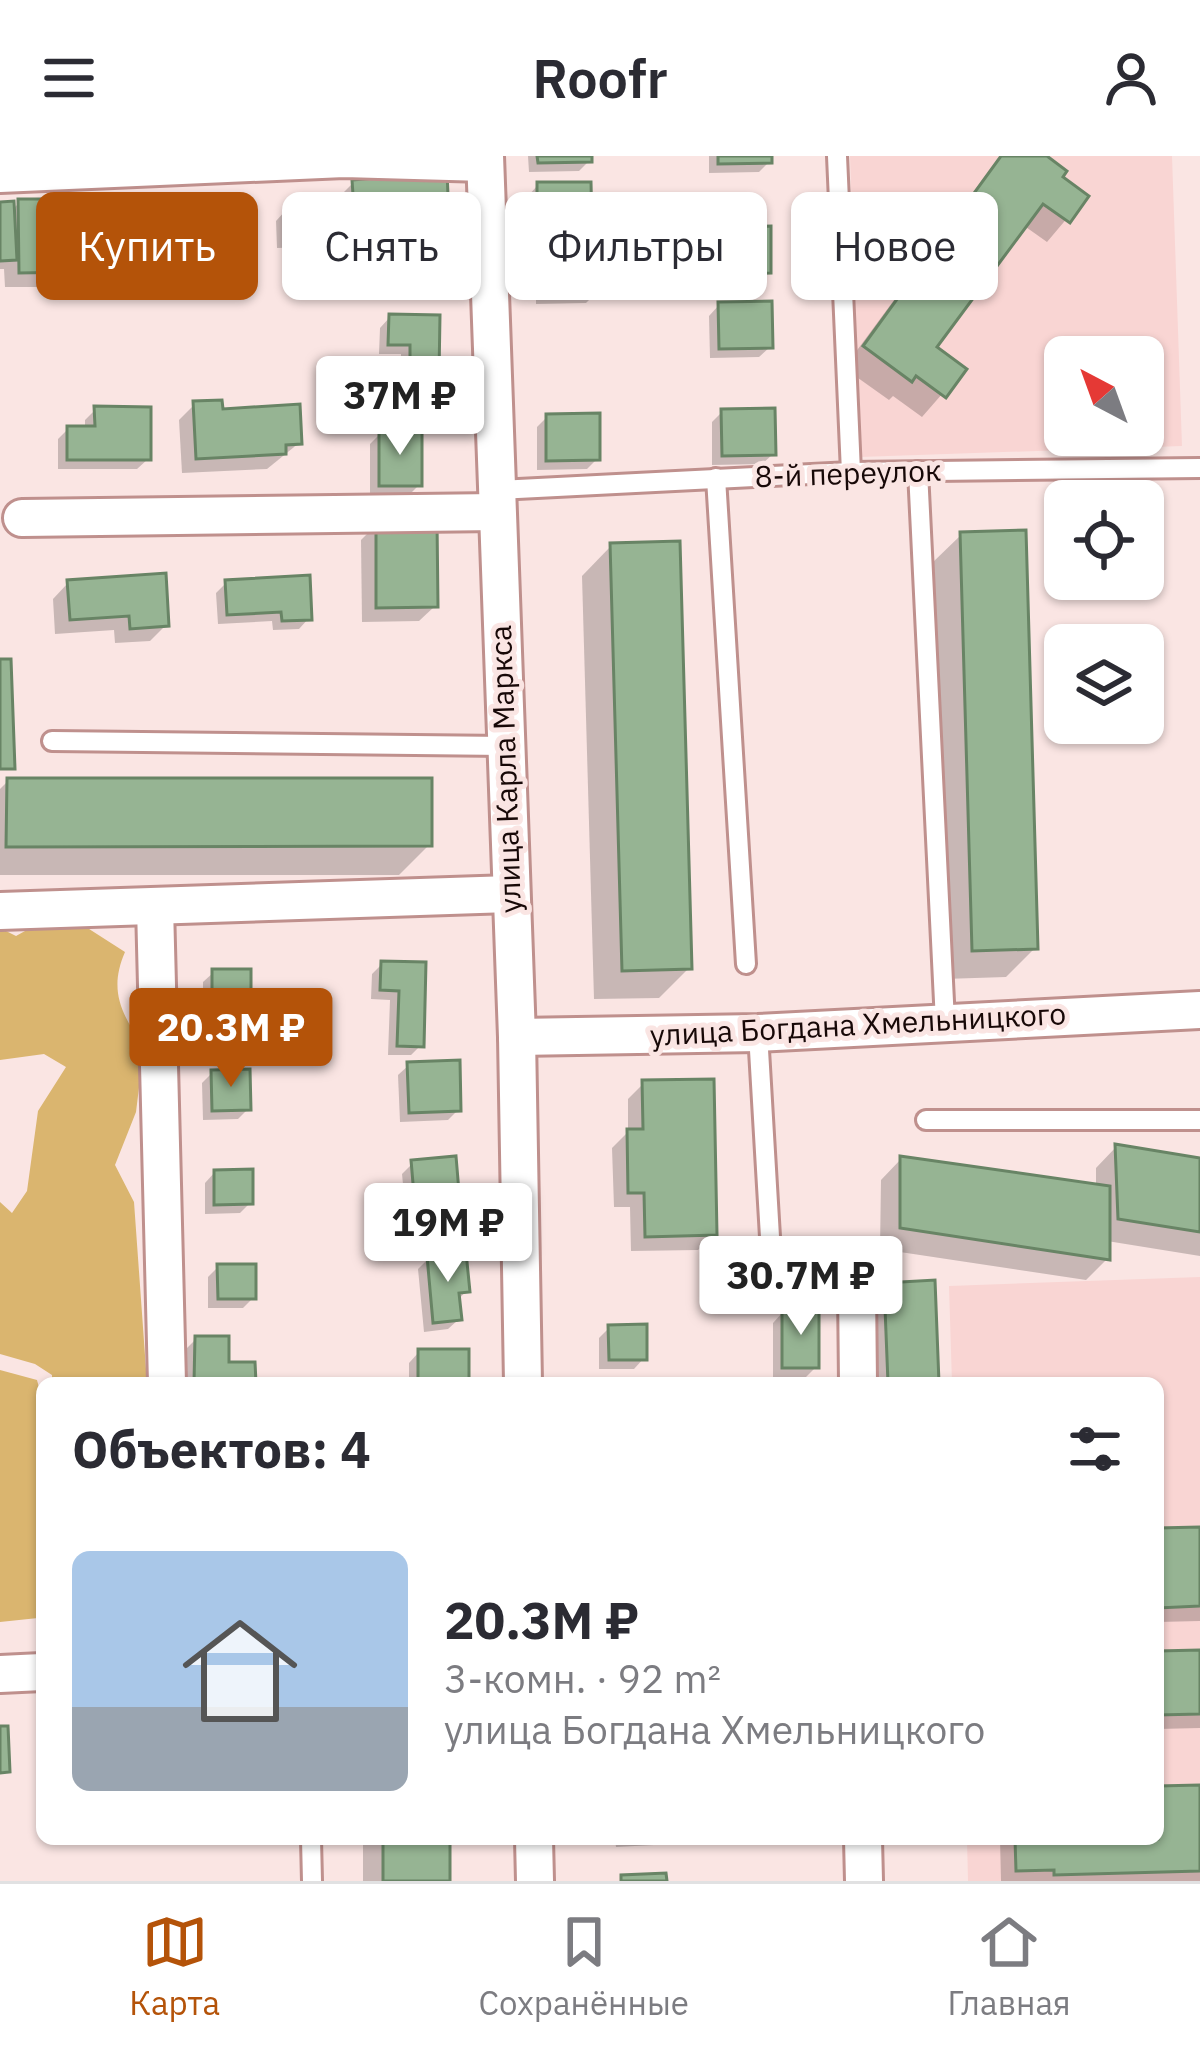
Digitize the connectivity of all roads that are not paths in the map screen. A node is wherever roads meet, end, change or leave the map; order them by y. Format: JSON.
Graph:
{"nodes":[{"id":1,"x":837,"y":156,"type":"edge"},
{"id":2,"x":344,"y":158,"type":"edge"},
{"id":3,"x":485,"y":159,"type":"edge"},
{"id":4,"x":0,"y":173,"type":"edge"},
{"id":5,"x":1200,"y":468,"type":"edge"},
{"id":6,"x":918,"y":471,"type":"junction"},
{"id":7,"x":851,"y":472,"type":"junction"},
{"id":8,"x":716,"y":478,"type":"junction"},
{"id":9,"x":496,"y":501,"type":"junction"},
{"id":10,"x":22,"y":518,"type":"dead end"},
{"id":11,"x":52,"y":741,"type":"dead end"},
{"id":12,"x":506,"y":746,"type":"junction"},
{"id":13,"x":511,"y":894,"type":"junction"},
{"id":14,"x":155,"y":906,"type":"junction"},
{"id":15,"x":0,"y":911,"type":"edge"},
{"id":16,"x":746,"y":964,"type":"dead end"},
{"id":17,"x":1200,"y":1010,"type":"edge"},
{"id":18,"x":945,"y":1022,"type":"junction"},
{"id":19,"x":758,"y":1033,"type":"junction"},
{"id":20,"x":517,"y":1037,"type":"junction"},
{"id":21,"x":926,"y":1120,"type":"dead end"},
{"id":22,"x":1200,"y":1120,"type":"edge"},
{"id":23,"x":771,"y":1254,"type":"dead end"},
{"id":24,"x":856,"y":1287,"type":"dead end"},
{"id":25,"x":167,"y":1377,"type":"edge"},
{"id":26,"x":523,"y":1377,"type":"edge"},
{"id":27,"x":858,"y":1377,"type":"edge"},
{"id":28,"x":36,"y":1672,"type":"edge"},
{"id":29,"x":0,"y":1674,"type":"edge"},
{"id":30,"x":311,"y":1845,"type":"edge"},
{"id":31,"x":534,"y":1845,"type":"edge"},
{"id":32,"x":863,"y":1845,"type":"edge"},
{"id":33,"x":312,"y":1881,"type":"edge"},
{"id":34,"x":535,"y":1881,"type":"edge"},
{"id":35,"x":864,"y":1881,"type":"edge"}],
"edges":[{"from":1,"to":7,"type":"lane"},
{"from":2,"to":3,"type":"street"},
{"from":2,"to":4,"type":"street"},
{"from":3,"to":9,"type":"street","name":"улица Карла Маркса"},
{"from":5,"to":6,"type":"lane","name":"8-й переулок"},
{"from":6,"to":7,"type":"lane","name":"8-й переулок"},
{"from":6,"to":18,"type":"lane"},
{"from":7,"to":8,"type":"lane","name":"8-й переулок"},
{"from":8,"to":9,"type":"lane","name":"8-й переулок"},
{"from":8,"to":16,"type":"lane"},
{"from":9,"to":10,"type":"street","name":"8-й переулок"},
{"from":9,"to":12,"type":"street","name":"улица Карла Маркса"},
{"from":11,"to":12,"type":"lane"},
{"from":12,"to":13,"type":"street","name":"улица Карла Маркса"},
{"from":13,"to":14,"type":"street"},
{"from":13,"to":20,"type":"street","name":"улица Карла Маркса"},
{"from":14,"to":15,"type":"street"},
{"from":14,"to":25,"type":"street"},
{"from":17,"to":18,"type":"street","name":"улица Богдана Хмельницкого"},
{"from":18,"to":19,"type":"street","name":"улица Богдана Хмельницкого"},
{"from":19,"to":20,"type":"street","name":"улица Богдана Хмельницкого"},
{"from":19,"to":23,"type":"lane"},
{"from":20,"to":26,"type":"street","name":"улица Карла Маркса"},
{"from":21,"to":22,"type":"lane"},
{"from":24,"to":27,"type":"street"},
{"from":28,"to":29,"type":"street"},
{"from":30,"to":33,"type":"lane"},
{"from":31,"to":34,"type":"street"},
{"from":32,"to":35,"type":"street"}]}
